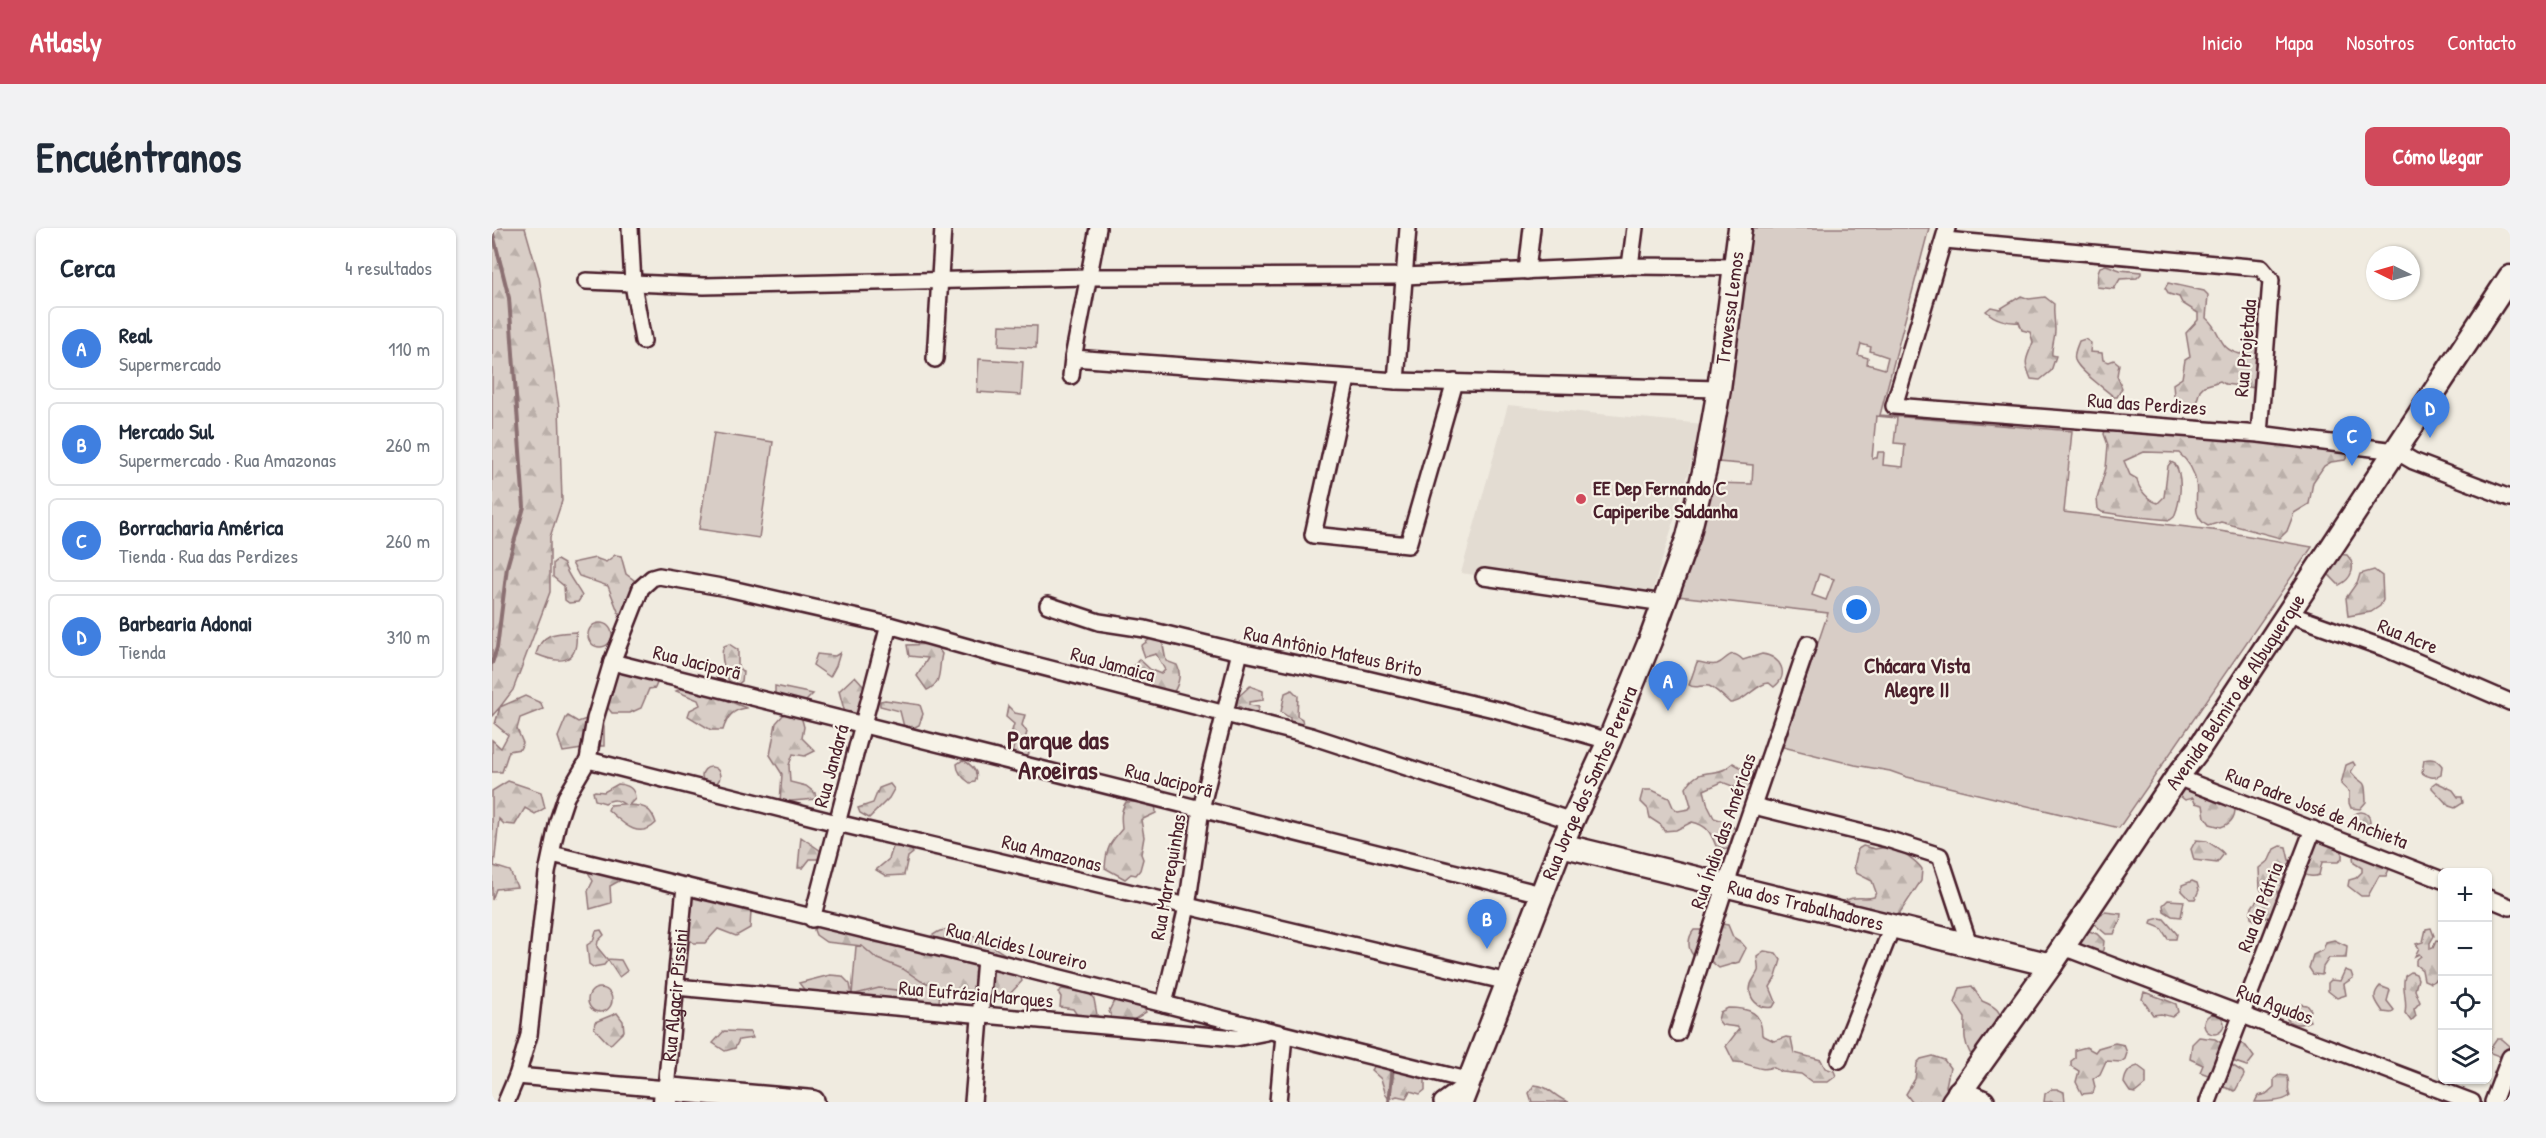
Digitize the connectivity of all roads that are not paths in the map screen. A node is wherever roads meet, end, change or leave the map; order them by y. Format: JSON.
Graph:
{"nodes":[{"id":1,"x":630,"y":228,"type":"edge"},
{"id":2,"x":943,"y":228,"type":"edge"},
{"id":3,"x":1098,"y":228,"type":"edge"},
{"id":4,"x":1407,"y":228,"type":"edge"},
{"id":5,"x":1532,"y":228,"type":"edge"},
{"id":6,"x":1635,"y":228,"type":"edge"},
{"id":7,"x":1740,"y":228,"type":"edge"},
{"id":8,"x":1946,"y":234,"type":"edge"},
{"id":9,"x":1630,"y":266,"type":"junction"},
{"id":10,"x":1735,"y":267,"type":"junction"},
{"id":11,"x":1527,"y":271,"type":"junction"},
{"id":12,"x":1404,"y":276,"type":"junction"},
{"id":13,"x":1089,"y":277,"type":"junction"},
{"id":14,"x":2510,"y":277,"type":"edge"},
{"id":15,"x":939,"y":280,"type":"junction"},
{"id":16,"x":586,"y":281,"type":"dead end"},
{"id":17,"x":633,"y":284,"type":"junction"},
{"id":18,"x":643,"y":341,"type":"dead end"},
{"id":19,"x":1073,"y":358,"type":"junction"},
{"id":20,"x":935,"y":359,"type":"dead end"},
{"id":21,"x":1071,"y":375,"type":"dead end"},
{"id":22,"x":1347,"y":379,"type":"junction"},
{"id":23,"x":1396,"y":381,"type":"junction"},
{"id":24,"x":1455,"y":382,"type":"junction"},
{"id":25,"x":1719,"y":389,"type":"junction"},
{"id":26,"x":2259,"y":434,"type":"junction"},
{"id":27,"x":2396,"y":450,"type":"junction"},
{"id":28,"x":2510,"y":498,"type":"edge"},
{"id":29,"x":1484,"y":578,"type":"dead end"},
{"id":30,"x":1664,"y":603,"type":"junction"},
{"id":31,"x":1048,"y":605,"type":"dead end"},
{"id":32,"x":2289,"y":614,"type":"junction"},
{"id":33,"x":889,"y":625,"type":"junction"},
{"id":34,"x":1808,"y":644,"type":"dead end"},
{"id":35,"x":1240,"y":652,"type":"junction"},
{"id":36,"x":612,"y":662,"type":"junction"},
{"id":37,"x":2510,"y":702,"type":"edge"},
{"id":38,"x":1224,"y":715,"type":"junction"},
{"id":39,"x":863,"y":724,"type":"junction"},
{"id":40,"x":1609,"y":741,"type":"junction"},
{"id":41,"x":588,"y":760,"type":"junction"},
{"id":42,"x":2177,"y":777,"type":"junction"},
{"id":43,"x":1754,"y":806,"type":"junction"},
{"id":44,"x":1201,"y":809,"type":"junction"},
{"id":45,"x":1572,"y":821,"type":"junction"},
{"id":46,"x":837,"y":823,"type":"junction"},
{"id":47,"x":2313,"y":829,"type":"junction"},
{"id":48,"x":1561,"y":845,"type":"junction"},
{"id":49,"x":552,"y":854,"type":"junction"},
{"id":50,"x":2438,"y":878,"type":"edge"},
{"id":51,"x":685,"y":886,"type":"junction"},
{"id":52,"x":1725,"y":887,"type":"junction"},
{"id":53,"x":1541,"y":894,"type":"junction"},
{"id":54,"x":2492,"y":900,"type":"edge"},
{"id":55,"x":1187,"y":907,"type":"junction"},
{"id":56,"x":2510,"y":907,"type":"edge"},
{"id":57,"x":812,"y":919,"type":"junction"},
{"id":58,"x":1892,"y":927,"type":"junction"},
{"id":59,"x":1969,"y":944,"type":"junction"},
{"id":60,"x":2057,"y":956,"type":"junction"},
{"id":61,"x":985,"y":959,"type":"junction"},
{"id":62,"x":1508,"y":982,"type":"junction"},
{"id":63,"x":676,"y":987,"type":"junction"},
{"id":64,"x":1164,"y":1004,"type":"junction"},
{"id":65,"x":2242,"y":1014,"type":"junction"},
{"id":66,"x":981,"y":1016,"type":"junction"},
{"id":67,"x":1277,"y":1033,"type":"junction"},
{"id":68,"x":1678,"y":1033,"type":"dead end"},
{"id":69,"x":2510,"y":1056,"type":"edge"},
{"id":70,"x":1839,"y":1060,"type":"dead end"},
{"id":71,"x":517,"y":1076,"type":"junction"},
{"id":72,"x":1470,"y":1081,"type":"junction"},
{"id":73,"x":666,"y":1095,"type":"edge"},
{"id":74,"x":1956,"y":1097,"type":"edge"},
{"id":75,"x":506,"y":1102,"type":"edge"},
{"id":76,"x":813,"y":1102,"type":"edge"},
{"id":77,"x":973,"y":1102,"type":"edge"},
{"id":78,"x":1278,"y":1102,"type":"edge"},
{"id":79,"x":1442,"y":1102,"type":"edge"},
{"id":80,"x":1461,"y":1102,"type":"edge"},
{"id":81,"x":1983,"y":1102,"type":"edge"},
{"id":82,"x":2208,"y":1102,"type":"edge"},
{"id":83,"x":2472,"y":1102,"type":"edge"},
{"id":84,"x":2493,"y":1102,"type":"edge"}],
"edges":[{"from":1,"to":17,"type":"street"},
{"from":2,"to":15,"type":"street"},
{"from":3,"to":13,"type":"street"},
{"from":4,"to":12,"type":"street"},
{"from":5,"to":11,"type":"street"},
{"from":6,"to":9,"type":"street"},
{"from":7,"to":10,"type":"street","name":"Travessa Lemos"},
{"from":8,"to":26,"type":"street","name":"Rua Projetada"},
{"from":8,"to":26,"type":"street","name":"Rua das Perdizes"},
{"from":9,"to":10,"type":"street"},
{"from":9,"to":11,"type":"street"},
{"from":10,"to":25,"type":"street","name":"Travessa Lemos"},
{"from":11,"to":12,"type":"street"},
{"from":12,"to":13,"type":"street"},
{"from":12,"to":23,"type":"street"},
{"from":13,"to":15,"type":"street"},
{"from":13,"to":19,"type":"street"},
{"from":14,"to":27,"type":"street","name":"Avenida Belmiro de Albuquerque"},
{"from":15,"to":17,"type":"street"},
{"from":15,"to":20,"type":"street"},
{"from":16,"to":17,"type":"street"},
{"from":17,"to":18,"type":"street"},
{"from":19,"to":21,"type":"street"},
{"from":19,"to":22,"type":"street"},
{"from":22,"to":23,"type":"street"},
{"from":22,"to":24,"type":"street"},
{"from":23,"to":24,"type":"street"},
{"from":24,"to":25,"type":"street"},
{"from":25,"to":30,"type":"street","name":"Rua Jorge dos Santos Pereira"},
{"from":26,"to":27,"type":"street","name":"Rua das Perdizes"},
{"from":27,"to":28,"type":"street"},
{"from":27,"to":32,"type":"street","name":"Avenida Belmiro de Albuquerque"},
{"from":29,"to":30,"type":"street"},
{"from":30,"to":40,"type":"street","name":"Rua Jorge dos Santos Pereira"},
{"from":31,"to":35,"type":"street","name":"Rua Antônio Mateus Brito"},
{"from":32,"to":37,"type":"street","name":"Rua Acre"},
{"from":32,"to":42,"type":"street","name":"Avenida Belmiro de Albuquerque"},
{"from":33,"to":36,"type":"street","name":"Rua Jamaica"},
{"from":33,"to":38,"type":"street","name":"Rua Jamaica"},
{"from":33,"to":39,"type":"street","name":"Rua Jandará"},
{"from":34,"to":43,"type":"street","name":"Rua Índio das Américas"},
{"from":35,"to":38,"type":"street","name":"Rua Marrequinhas"},
{"from":35,"to":40,"type":"street","name":"Rua Antônio Mateus Brito"},
{"from":36,"to":39,"type":"street","name":"Rua Jaciporã"},
{"from":36,"to":41,"type":"street"},
{"from":38,"to":44,"type":"street","name":"Rua Marrequinhas"},
{"from":38,"to":45,"type":"street","name":"Rua Jamaica"},
{"from":39,"to":44,"type":"street","name":"Rua Jaciporã"},
{"from":39,"to":46,"type":"street","name":"Rua Jandará"},
{"from":40,"to":45,"type":"street","name":"Rua Jorge dos Santos Pereira"},
{"from":41,"to":46,"type":"street","name":"Rua Amazonas"},
{"from":41,"to":49,"type":"street"},
{"from":42,"to":47,"type":"street","name":"Rua Padre José de Anchieta"},
{"from":42,"to":60,"type":"street","name":"Avenida Belmiro de Albuquerque"},
{"from":43,"to":52,"type":"street","name":"Rua Índio das Américas"},
{"from":43,"to":59,"type":"street"},
{"from":44,"to":53,"type":"street","name":"Rua Jaciporã"},
{"from":44,"to":55,"type":"street","name":"Rua Marrequinhas"},
{"from":45,"to":48,"type":"street","name":"Rua Jorge dos Santos Pereira"},
{"from":46,"to":55,"type":"street","name":"Rua Amazonas"},
{"from":46,"to":57,"type":"street","name":"Rua Jandará"},
{"from":47,"to":50,"type":"street","name":"Rua Padre José de Anchieta"},
{"from":47,"to":65,"type":"street","name":"Rua da Pátria"},
{"from":48,"to":52,"type":"street","name":"Rua dos Trabalhadores"},
{"from":48,"to":53,"type":"street","name":"Rua Jorge dos Santos Pereira"},
{"from":49,"to":51,"type":"street","name":"Rua Alcides Loureiro"},
{"from":49,"to":71,"type":"street"},
{"from":51,"to":57,"type":"street","name":"Rua Alcides Loureiro"},
{"from":51,"to":63,"type":"street","name":"Rua Algacir Pissini"},
{"from":52,"to":58,"type":"street","name":"Rua dos Trabalhadores"},
{"from":52,"to":68,"type":"street","name":"Rua Índio das Américas"},
{"from":53,"to":62,"type":"street","name":"Rua Jorge dos Santos Pereira"},
{"from":54,"to":56,"type":"street"},
{"from":55,"to":62,"type":"street","name":"Rua Amazonas"},
{"from":55,"to":64,"type":"street","name":"Rua Marrequinhas"},
{"from":57,"to":61,"type":"street","name":"Rua Alcides Loureiro"},
{"from":58,"to":59,"type":"street","name":"Rua dos Trabalhadores"},
{"from":58,"to":70,"type":"street"},
{"from":59,"to":60,"type":"street","name":"Rua dos Trabalhadores"},
{"from":60,"to":65,"type":"street","name":"Rua Agudos"},
{"from":60,"to":74,"type":"street","name":"Avenida Belmiro de Albuquerque"},
{"from":61,"to":64,"type":"street","name":"Rua Alcides Loureiro"},
{"from":61,"to":66,"type":"street"},
{"from":62,"to":72,"type":"street","name":"Rua Jorge dos Santos Pereira"},
{"from":63,"to":66,"type":"street","name":"Rua Eufrázia Marques"},
{"from":63,"to":73,"type":"street","name":"Rua Algacir Pissini"},
{"from":64,"to":67,"type":"street","name":"Rua Alcides Loureiro"},
{"from":65,"to":82,"type":"street","name":"Rua da Pátria"},
{"from":65,"to":83,"type":"street","name":"Rua Agudos"},
{"from":66,"to":67,"type":"street","name":"Rua Eufrázia Marques"},
{"from":66,"to":77,"type":"street"},
{"from":67,"to":72,"type":"street","name":"Rua Alcides Loureiro"},
{"from":67,"to":78,"type":"street"},
{"from":69,"to":84,"type":"street"},
{"from":71,"to":73,"type":"street"},
{"from":71,"to":75,"type":"street"},
{"from":72,"to":79,"type":"street"},
{"from":72,"to":80,"type":"street","name":"Rua Jorge dos Santos Pereira"},
{"from":73,"to":76,"type":"street"},
{"from":74,"to":81,"type":"street"}]}
